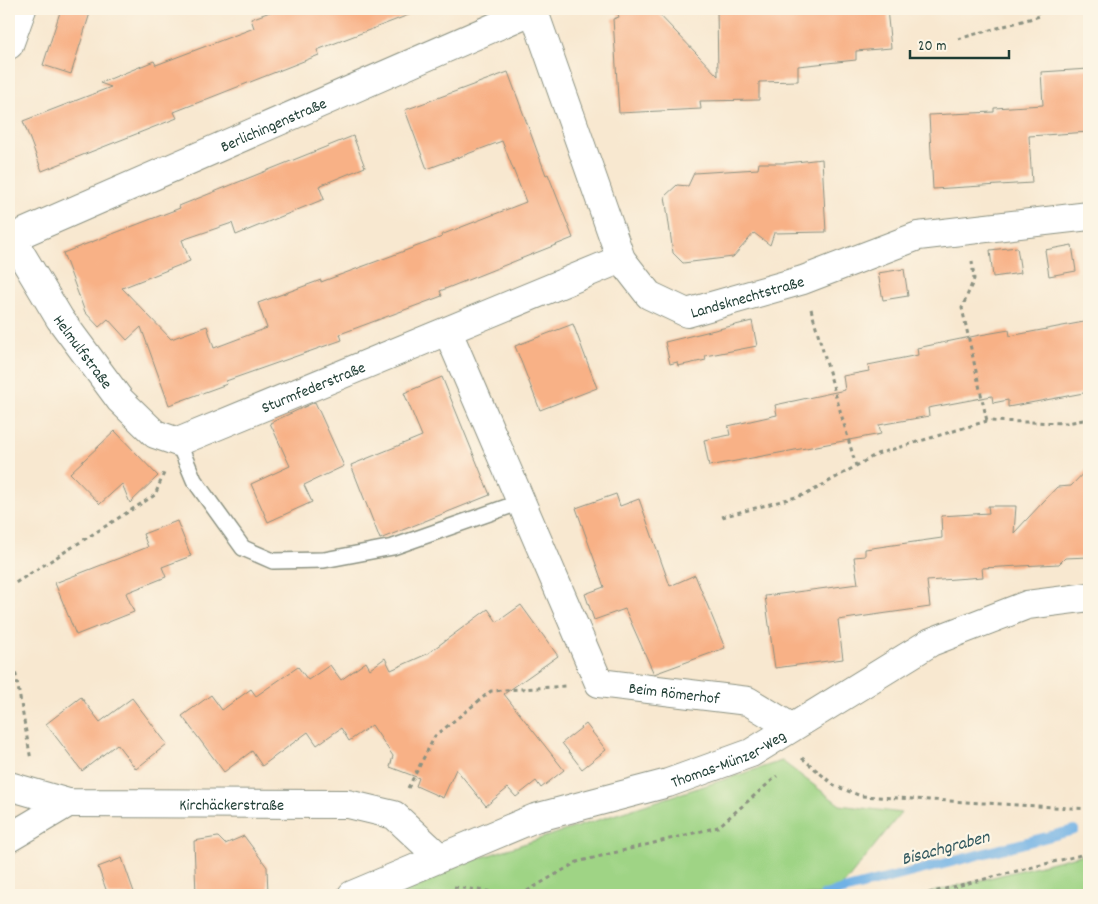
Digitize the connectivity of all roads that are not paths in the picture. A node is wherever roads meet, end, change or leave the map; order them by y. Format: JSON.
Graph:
{"nodes":[{"id":1,"x":22,"y":9,"type":"edge"},
{"id":2,"x":534,"y":9,"type":"edge"},
{"id":3,"x":9,"y":45,"type":"edge"},
{"id":4,"x":1089,"y":216,"type":"edge"},
{"id":5,"x":9,"y":237,"type":"edge"},
{"id":6,"x":621,"y":259,"type":"junction"},
{"id":7,"x":448,"y":332,"type":"junction"},
{"id":8,"x":178,"y":442,"type":"junction"},
{"id":9,"x":521,"y":502,"type":"junction"},
{"id":10,"x":1089,"y":597,"type":"edge"},
{"id":11,"x":790,"y":727,"type":"junction"},
{"id":12,"x":9,"y":786,"type":"edge"},
{"id":13,"x":68,"y":804,"type":"junction"},
{"id":14,"x":9,"y":838,"type":"edge"},
{"id":15,"x":439,"y":857,"type":"junction"},
{"id":16,"x":352,"y":895,"type":"edge"}],
"edges":[{"from":1,"to":3,"type":"street"},
{"from":2,"to":5,"type":"street","name":"Berlichingenstraße"},
{"from":2,"to":6,"type":"street","name":"Landsknechtstraße"},
{"from":4,"to":6,"type":"street","name":"Landsknechtstraße"},
{"from":5,"to":8,"type":"street","name":"Helmulfstraße"},
{"from":6,"to":7,"type":"street","name":"Sturmfederstraße"},
{"from":7,"to":8,"type":"street","name":"Sturmfederstraße"},
{"from":7,"to":9,"type":"street"},
{"from":8,"to":9,"type":"lane"},
{"from":9,"to":11,"type":"street","name":"Beim Römerhof"},
{"from":10,"to":11,"type":"street","name":"Thomas-Münzer-Weg"},
{"from":11,"to":15,"type":"street","name":"Thomas-Münzer-Weg"},
{"from":12,"to":13,"type":"street","name":"Kirchäckerstraße"},
{"from":13,"to":14,"type":"street"},
{"from":13,"to":15,"type":"street","name":"Kirchäckerstraße"},
{"from":15,"to":16,"type":"street","name":"Thomas-Münzer-Weg"}]}
